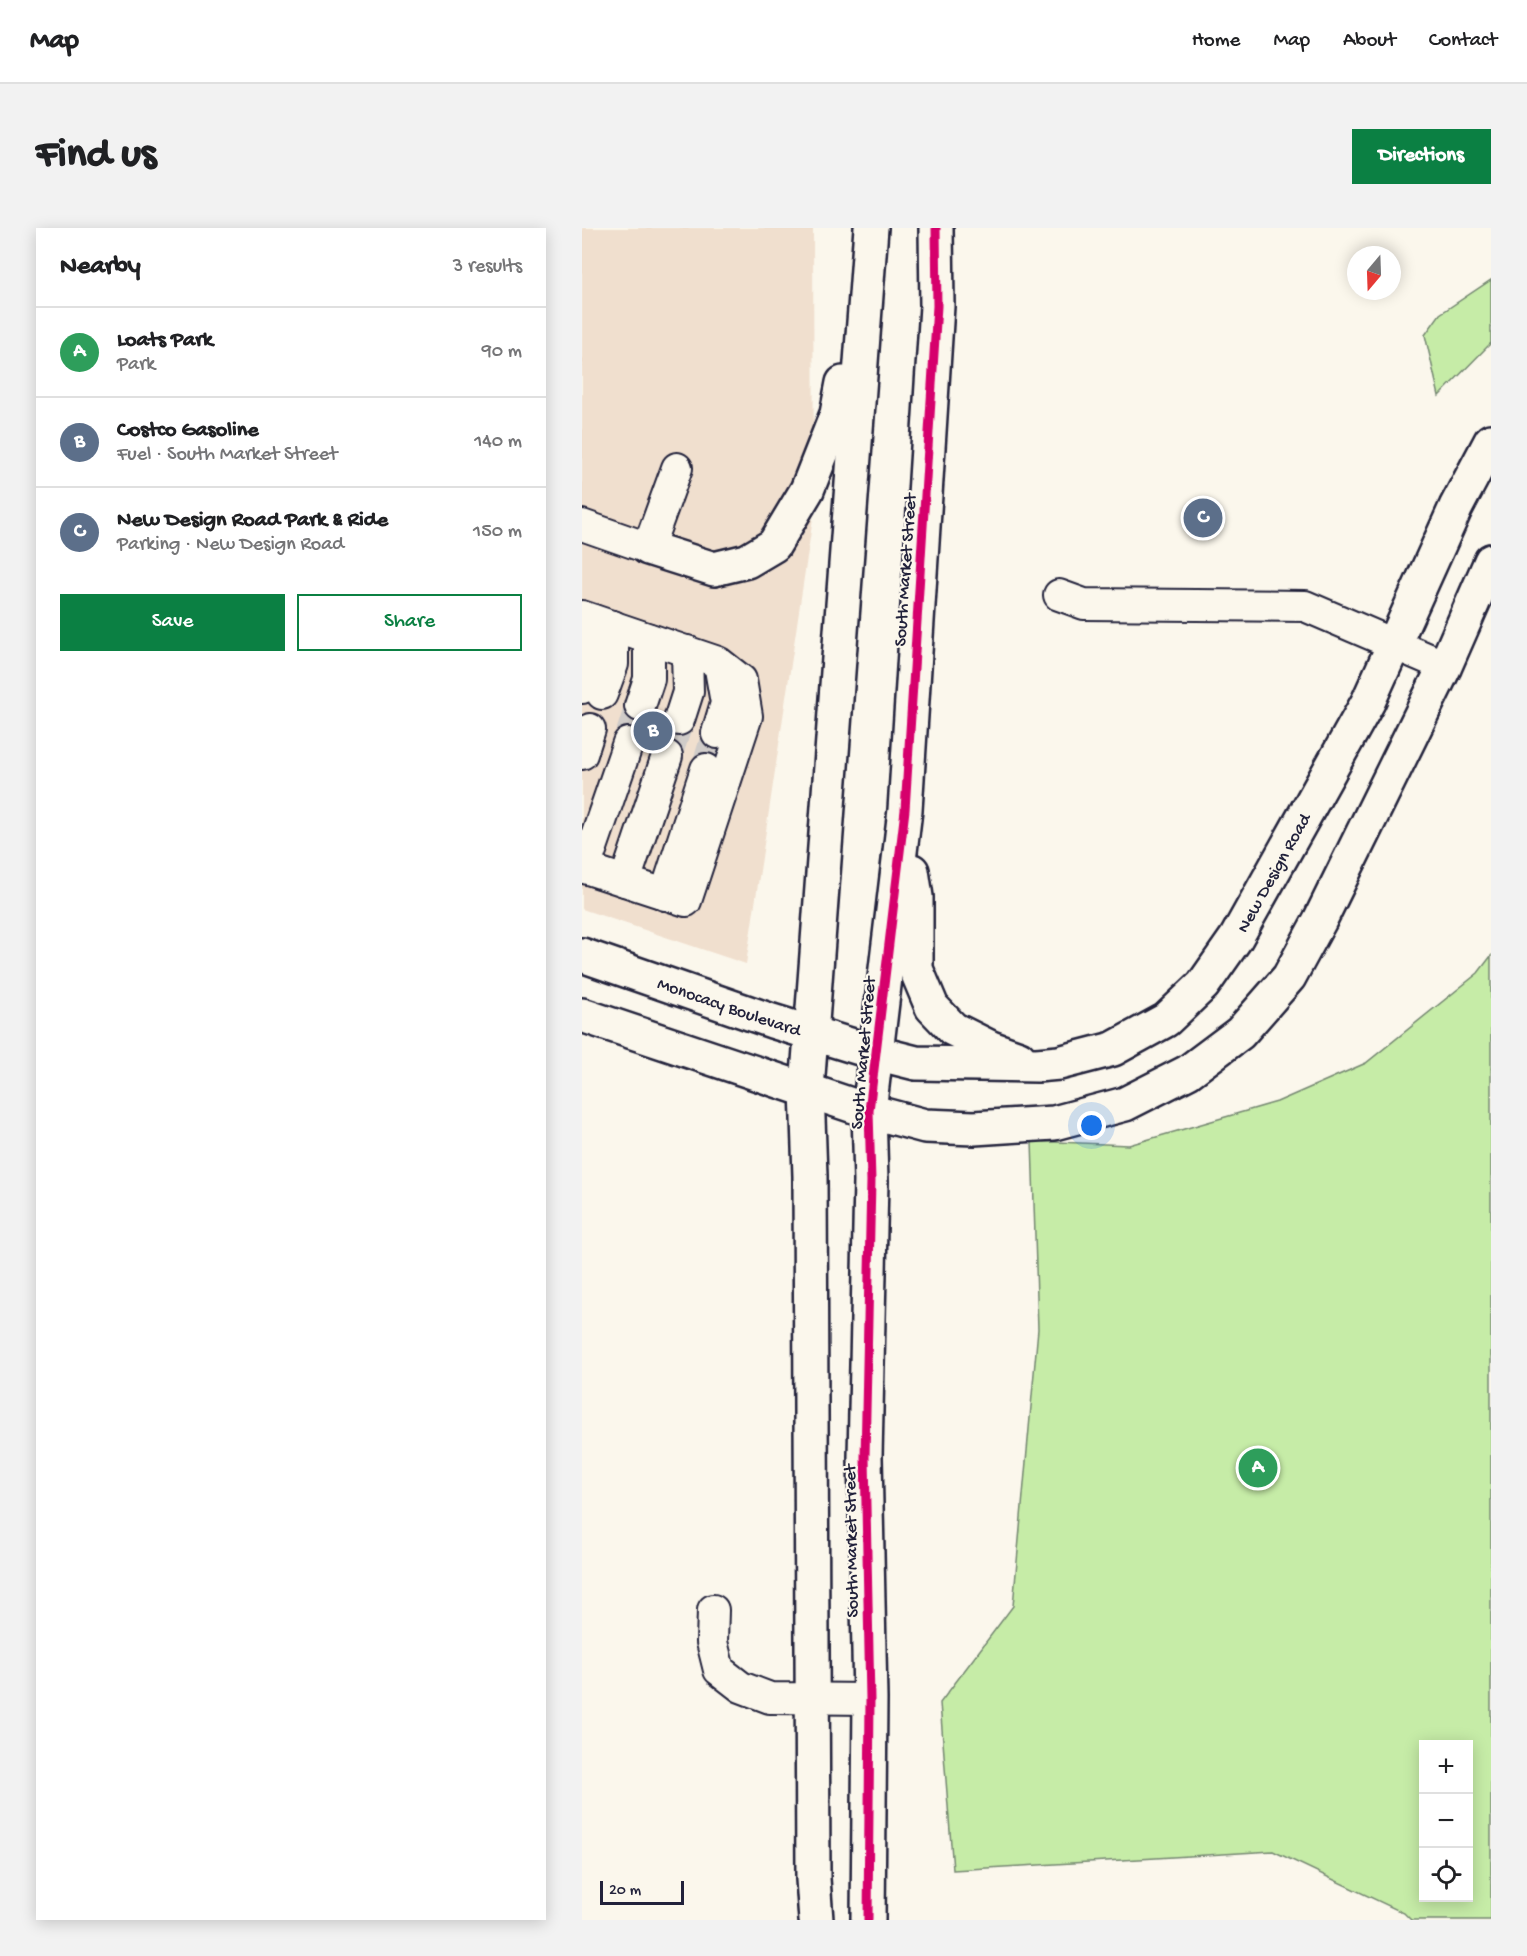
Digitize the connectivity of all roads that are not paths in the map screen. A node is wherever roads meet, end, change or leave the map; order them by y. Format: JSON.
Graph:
{"nodes":[{"id":1,"x":871,"y":228,"type":"edge"},
{"id":2,"x":936,"y":228,"type":"edge"},
{"id":3,"x":1491,"y":441,"type":"edge"},
{"id":4,"x":676,"y":468,"type":"dead end"},
{"id":5,"x":582,"y":525,"type":"edge"},
{"id":6,"x":648,"y":548,"type":"junction"},
{"id":7,"x":1491,"y":561,"type":"edge"},
{"id":8,"x":1059,"y":595,"type":"dead end"},
{"id":9,"x":596,"y":621,"type":"edge"},
{"id":10,"x":649,"y":639,"type":"junction"},
{"id":11,"x":1394,"y":645,"type":"junction"},
{"id":12,"x":687,"y":651,"type":"junction"},
{"id":13,"x":718,"y":662,"type":"junction"},
{"id":14,"x":1445,"y":666,"type":"junction"},
{"id":15,"x":592,"y":691,"type":"edge"},
{"id":16,"x":640,"y":706,"type":"tunnel mouth"},
{"id":17,"x":679,"y":720,"type":"tunnel mouth"},
{"id":18,"x":717,"y":733,"type":"tunnel mouth"},
{"id":19,"x":628,"y":743,"type":"tunnel mouth"},
{"id":20,"x":667,"y":756,"type":"tunnel mouth"},
{"id":21,"x":706,"y":769,"type":"tunnel mouth"},
{"id":22,"x":905,"y":810,"type":"junction"},
{"id":23,"x":584,"y":867,"type":"edge"},
{"id":24,"x":625,"y":881,"type":"junction"},
{"id":25,"x":665,"y":895,"type":"junction"},
{"id":26,"x":582,"y":955,"type":"edge"},
{"id":27,"x":582,"y":1015,"type":"edge"},
{"id":28,"x":809,"y":1033,"type":"junction"},
{"id":29,"x":876,"y":1053,"type":"junction"},
{"id":30,"x":1037,"y":1065,"type":"junction"},
{"id":31,"x":807,"y":1089,"type":"junction"},
{"id":32,"x":869,"y":1111,"type":"junction"},
{"id":33,"x":713,"y":1610,"type":"dead end"},
{"id":34,"x":813,"y":1699,"type":"junction"},
{"id":35,"x":870,"y":1699,"type":"junction"},
{"id":36,"x":813,"y":1879,"type":"junction"},
{"id":37,"x":808,"y":1920,"type":"edge"},
{"id":38,"x":816,"y":1920,"type":"edge"},
{"id":39,"x":868,"y":1920,"type":"edge"}],
"edges":[{"from":1,"to":6,"type":"main road"},
{"from":1,"to":28,"type":"main road","name":"South Market Street"},
{"from":2,"to":22,"type":"main road","name":"South Market Street"},
{"from":3,"to":11,"type":"main road","name":"New Design Road"},
{"from":4,"to":6,"type":"lane"},
{"from":5,"to":6,"type":"lane"},
{"from":7,"to":14,"type":"main road"},
{"from":8,"to":11,"type":"lane"},
{"from":9,"to":10,"type":"lane"},
{"from":9,"to":15,"type":"lane"},
{"from":10,"to":12,"type":"lane"},
{"from":10,"to":16,"type":"lane"},
{"from":11,"to":14,"type":"lane"},
{"from":11,"to":30,"type":"main road","name":"New Design Road"},
{"from":12,"to":13,"type":"lane"},
{"from":12,"to":17,"type":"lane"},
{"from":13,"to":18,"type":"lane"},
{"from":13,"to":25,"type":"lane"},
{"from":14,"to":32,"type":"main road"},
{"from":19,"to":23,"type":"lane"},
{"from":20,"to":24,"type":"lane"},
{"from":21,"to":25,"type":"lane"},
{"from":22,"to":29,"type":"main road","name":"South Market Street"},
{"from":22,"to":30,"type":"main road"},
{"from":23,"to":24,"type":"lane"},
{"from":24,"to":25,"type":"lane"},
{"from":26,"to":28,"type":"main road","name":"Monocacy Boulevard"},
{"from":27,"to":31,"type":"main road"},
{"from":28,"to":29,"type":"main road","name":"Monocacy Boulevard"},
{"from":28,"to":31,"type":"main road","name":"South Market Street"},
{"from":29,"to":30,"type":"main road","name":"New Design Road"},
{"from":29,"to":32,"type":"main road","name":"South Market Street"},
{"from":31,"to":32,"type":"main road"},
{"from":31,"to":34,"type":"main road","name":"South Market Street"},
{"from":32,"to":35,"type":"main road","name":"South Market Street"},
{"from":33,"to":34,"type":"lane"},
{"from":34,"to":35,"type":"lane"},
{"from":34,"to":36,"type":"main road","name":"South Market Street"},
{"from":35,"to":39,"type":"main road","name":"South Market Street"},
{"from":36,"to":37,"type":"main road"},
{"from":36,"to":38,"type":"main road","name":"South Market Street"}]}
